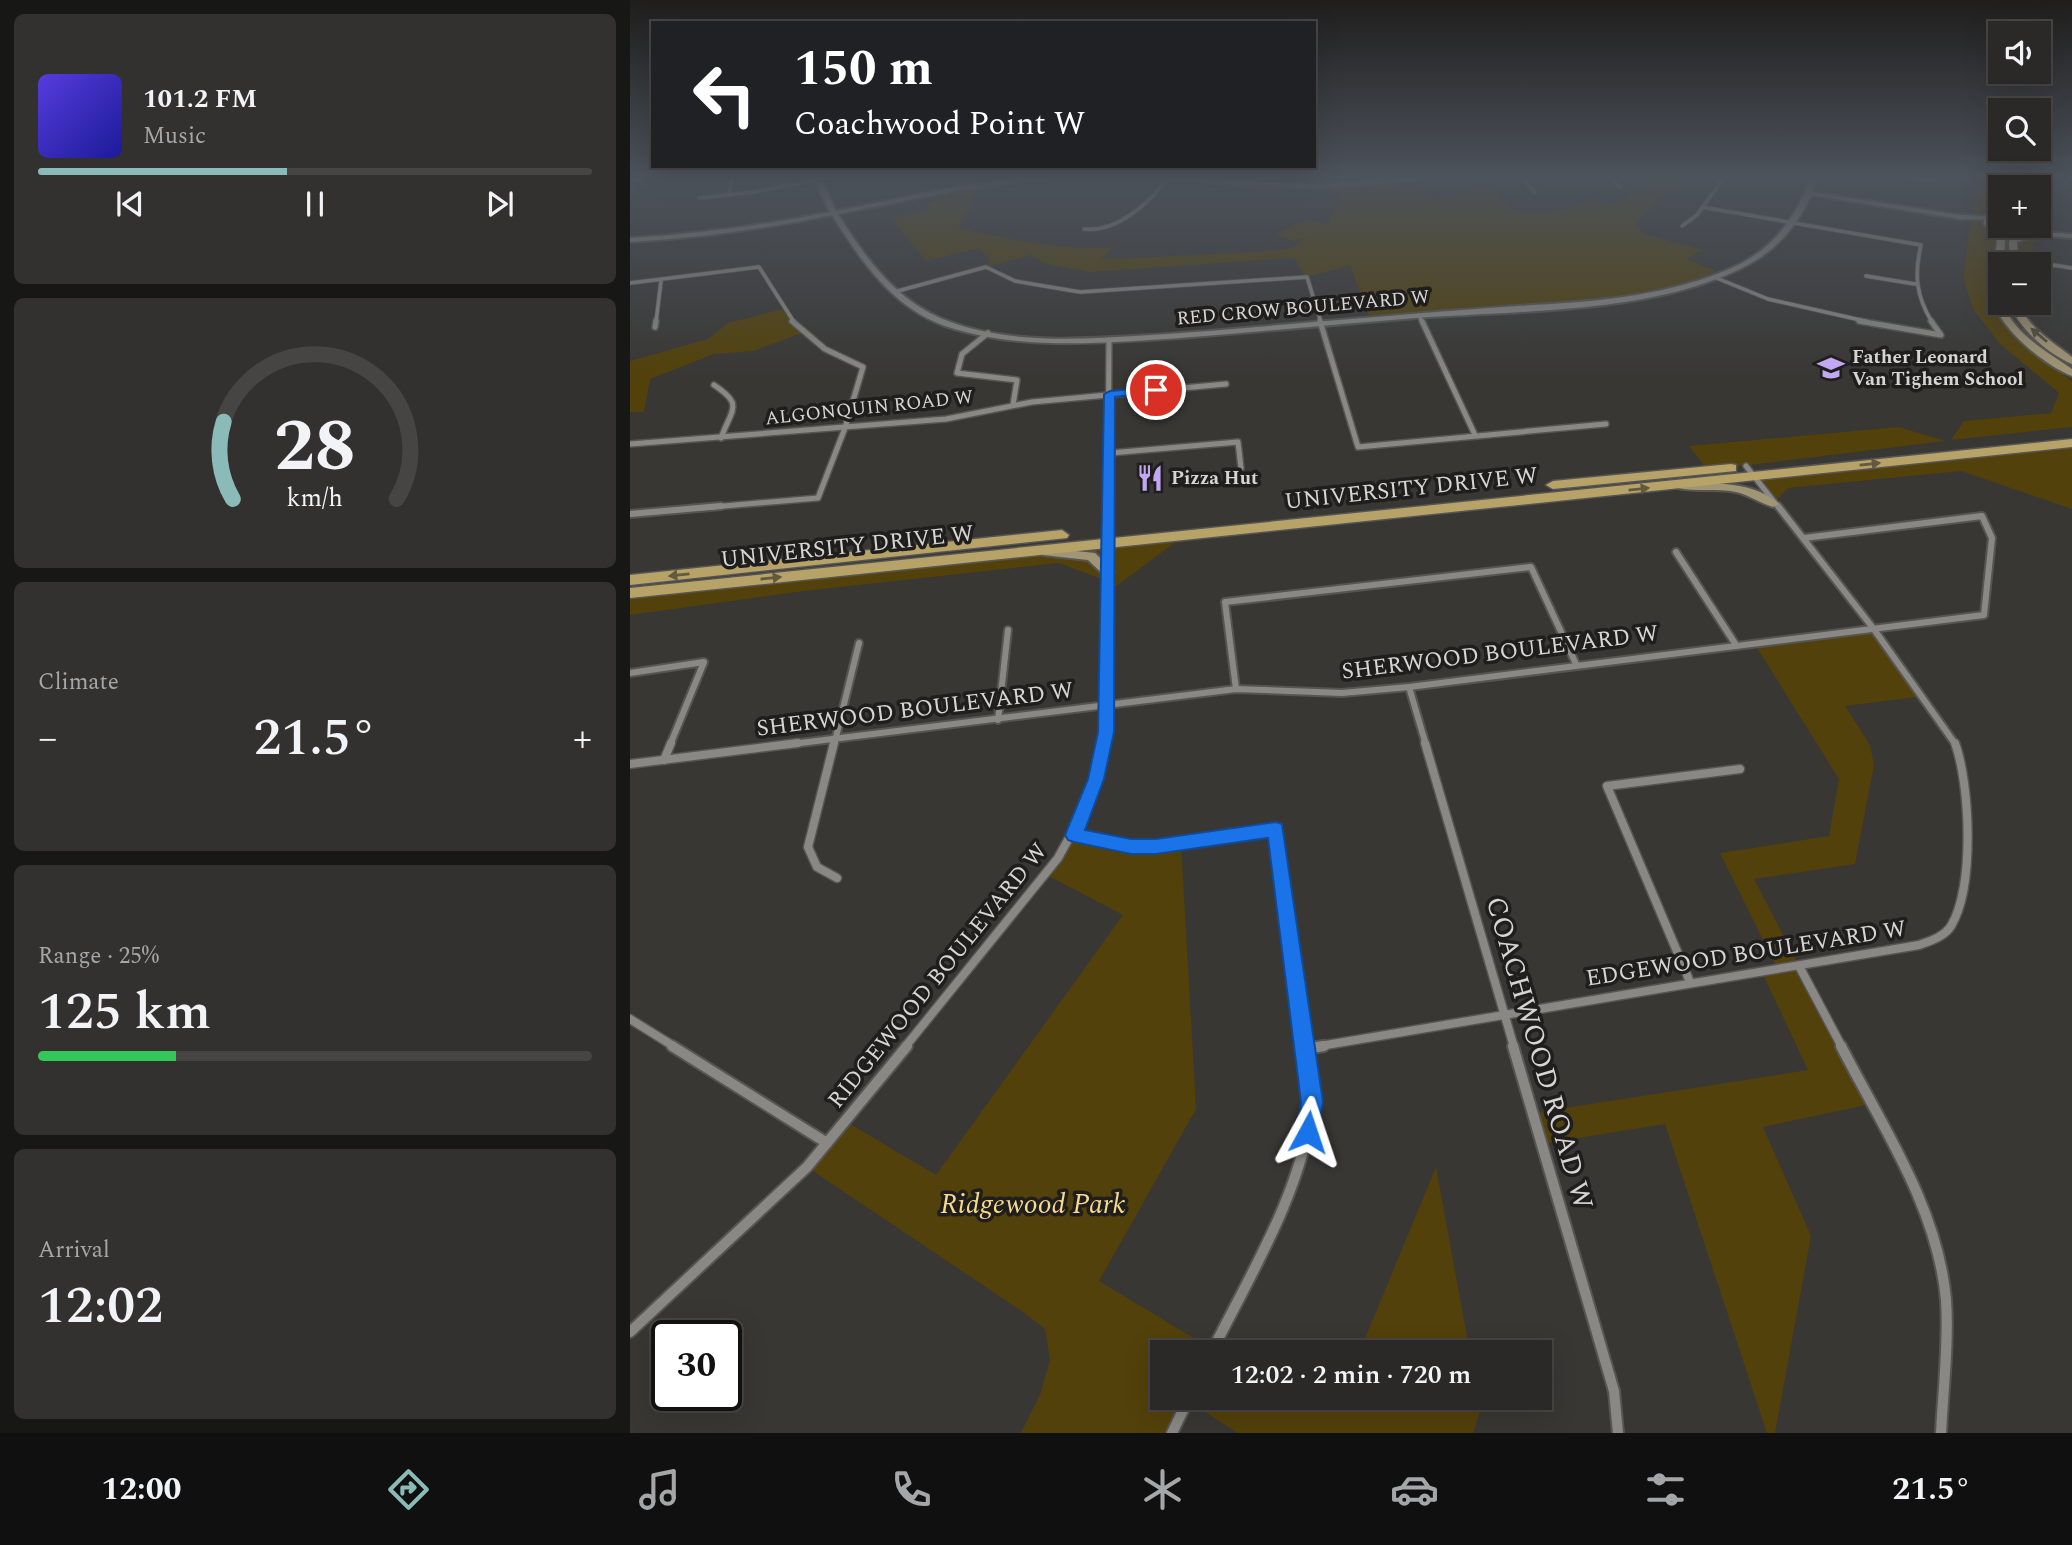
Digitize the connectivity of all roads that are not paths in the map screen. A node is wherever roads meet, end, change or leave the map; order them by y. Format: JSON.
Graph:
{"nodes":[{"id":1,"x":855,"y":243,"type":"edge"},
{"id":2,"x":1777,"y":243,"type":"edge"},
{"id":3,"x":1909,"y":243,"type":"edge"},
{"id":4,"x":2001,"y":243,"type":"edge"},
{"id":5,"x":2051,"y":265,"type":"edge"},
{"id":6,"x":2072,"y":268,"type":"edge"},
{"id":7,"x":1866,"y":276,"type":"dead end"},
{"id":8,"x":1714,"y":278,"type":"junction"},
{"id":9,"x":661,"y":281,"type":"junction"},
{"id":10,"x":630,"y":283,"type":"edge"},
{"id":11,"x":1915,"y":284,"type":"junction"},
{"id":12,"x":894,"y":292,"type":"junction"},
{"id":13,"x":1419,"y":315,"type":"junction"},
{"id":14,"x":2020,"y":315,"type":"edge"},
{"id":15,"x":1320,"y":322,"type":"junction"},
{"id":16,"x":655,"y":327,"type":"dead end"},
{"id":17,"x":988,"y":333,"type":"junction"},
{"id":18,"x":1109,"y":340,"type":"junction"},
{"id":19,"x":2072,"y":361,"type":"edge"},
{"id":20,"x":2072,"y":373,"type":"edge"},
{"id":21,"x":1226,"y":384,"type":"dead end"},
{"id":22,"x":715,"y":385,"type":"dead end"},
{"id":23,"x":1110,"y":394,"type":"junction"},
{"id":24,"x":1013,"y":405,"type":"junction"},
{"id":25,"x":1606,"y":424,"type":"dead end"},
{"id":26,"x":845,"y":428,"type":"junction"},
{"id":27,"x":2072,"y":432,"type":"edge"},
{"id":28,"x":1475,"y":435,"type":"junction"},
{"id":29,"x":720,"y":438,"type":"junction"},
{"id":30,"x":2072,"y":443,"type":"edge"},
{"id":31,"x":630,"y":444,"type":"edge"},
{"id":32,"x":1110,"y":453,"type":"junction"},
{"id":33,"x":1241,"y":468,"type":"dead end"},
{"id":34,"x":1750,"y":472,"type":"junction"},
{"id":35,"x":1677,"y":485,"type":"junction"},
{"id":36,"x":1773,"y":504,"type":"junction"},
{"id":37,"x":630,"y":514,"type":"edge"},
{"id":38,"x":1108,"y":536,"type":"junction"},
{"id":39,"x":1804,"y":538,"type":"junction"},
{"id":40,"x":1025,"y":551,"type":"junction"},
{"id":41,"x":1676,"y":552,"type":"dead end"},
{"id":42,"x":1108,"y":572,"type":"junction"},
{"id":43,"x":630,"y":580,"type":"edge"},
{"id":44,"x":630,"y":593,"type":"edge"},
{"id":45,"x":1873,"y":628,"type":"junction"},
{"id":46,"x":1007,"y":629,"type":"dead end"},
{"id":47,"x":859,"y":643,"type":"dead end"},
{"id":48,"x":1736,"y":645,"type":"junction"},
{"id":49,"x":1576,"y":664,"type":"junction"},
{"id":50,"x":630,"y":673,"type":"edge"},
{"id":51,"x":1409,"y":687,"type":"junction"},
{"id":52,"x":1236,"y":689,"type":"junction"},
{"id":53,"x":1106,"y":707,"type":"junction"},
{"id":54,"x":999,"y":720,"type":"junction"},
{"id":55,"x":837,"y":740,"type":"junction"},
{"id":56,"x":664,"y":760,"type":"junction"},
{"id":57,"x":630,"y":764,"type":"edge"},
{"id":58,"x":1740,"y":769,"type":"dead end"},
{"id":59,"x":1074,"y":835,"type":"junction"},
{"id":60,"x":837,"y":878,"type":"dead end"},
{"id":61,"x":1799,"y":967,"type":"junction"},
{"id":62,"x":1690,"y":982,"type":"junction"},
{"id":63,"x":1505,"y":1015,"type":"junction"},
{"id":64,"x":630,"y":1019,"type":"edge"},
{"id":65,"x":1305,"y":1049,"type":"junction"},
{"id":66,"x":827,"y":1143,"type":"junction"},
{"id":67,"x":630,"y":1332,"type":"edge"},
{"id":68,"x":1217,"y":1340,"type":"edge"},
{"id":69,"x":1183,"y":1410,"type":"edge"},
{"id":70,"x":1172,"y":1433,"type":"edge"},
{"id":71,"x":1618,"y":1433,"type":"edge"},
{"id":72,"x":1941,"y":1433,"type":"edge"}],
"edges":[{"from":1,"to":12,"type":"street","name":"RED CROW BOULEVARD W"},
{"from":2,"to":8,"type":"street","name":"RED CROW BOULEVARD W"},
{"from":3,"to":11,"type":"street"},
{"from":4,"to":20,"type":"main road"},
{"from":5,"to":6,"type":"street"},
{"from":7,"to":11,"type":"street"},
{"from":8,"to":11,"type":"street"},
{"from":8,"to":13,"type":"street","name":"RED CROW BOULEVARD W"},
{"from":9,"to":10,"type":"street"},
{"from":9,"to":16,"type":"street"},
{"from":9,"to":26,"type":"street"},
{"from":12,"to":15,"type":"street"},
{"from":12,"to":17,"type":"street","name":"RED CROW BOULEVARD W"},
{"from":13,"to":15,"type":"street","name":"RED CROW BOULEVARD W"},
{"from":13,"to":28,"type":"street"},
{"from":19,"to":14,"type":"main road","one_way":true},
{"from":15,"to":18,"type":"street","name":"RED CROW BOULEVARD W"},
{"from":15,"to":28,"type":"street"},
{"from":17,"to":18,"type":"street","name":"RED CROW BOULEVARD W"},
{"from":17,"to":24,"type":"street"},
{"from":18,"to":23,"type":"street","name":"RIDGEWOOD BOULEVARD W"},
{"from":21,"to":23,"type":"street","name":"ALGONQUIN ROAD W"},
{"from":22,"to":29,"type":"street"},
{"from":23,"to":24,"type":"street","name":"ALGONQUIN ROAD W"},
{"from":23,"to":32,"type":"street","name":"RIDGEWOOD BOULEVARD W"},
{"from":24,"to":26,"type":"street","name":"ALGONQUIN ROAD W"},
{"from":25,"to":28,"type":"street"},
{"from":26,"to":29,"type":"street","name":"ALGONQUIN ROAD W"},
{"from":26,"to":37,"type":"street"},
{"from":27,"to":34,"type":"main road","name":"UNIVERSITY DRIVE W"},
{"from":29,"to":31,"type":"street","name":"ALGONQUIN ROAD W"},
{"from":34,"to":30,"type":"main road","name":"UNIVERSITY DRIVE W","one_way":true},
{"from":32,"to":33,"type":"street"},
{"from":32,"to":38,"type":"street","name":"RIDGEWOOD BOULEVARD W"},
{"from":34,"to":35,"type":"main road","name":"UNIVERSITY DRIVE W"},
{"from":34,"to":36,"type":"street","name":"EDGEWOOD BOULEVARD W"},
{"from":34,"to":38,"type":"main road","name":"UNIVERSITY DRIVE W"},
{"from":35,"to":36,"type":"main road"},
{"from":38,"to":35,"type":"main road","name":"UNIVERSITY DRIVE W","one_way":true},
{"from":36,"to":39,"type":"street","name":"EDGEWOOD BOULEVARD W"},
{"from":38,"to":40,"type":"main road","name":"UNIVERSITY DRIVE W"},
{"from":38,"to":42,"type":"street","name":"RIDGEWOOD BOULEVARD W"},
{"from":38,"to":43,"type":"main road","name":"UNIVERSITY DRIVE W","one_way":true},
{"from":39,"to":45,"type":"street","name":"EDGEWOOD BOULEVARD W"},
{"from":39,"to":45,"type":"street","name":"SHERWOOD BOULEVARD W"},
{"from":40,"to":42,"type":"main road"},
{"from":44,"to":40,"type":"main road","name":"UNIVERSITY DRIVE W","one_way":true},
{"from":41,"to":48,"type":"street"},
{"from":42,"to":53,"type":"street","name":"RIDGEWOOD BOULEVARD W"},
{"from":45,"to":48,"type":"street","name":"SHERWOOD BOULEVARD W"},
{"from":45,"to":61,"type":"street","name":"EDGEWOOD BOULEVARD W"},
{"from":46,"to":54,"type":"street"},
{"from":47,"to":55,"type":"street"},
{"from":48,"to":49,"type":"street","name":"SHERWOOD BOULEVARD W"},
{"from":49,"to":51,"type":"street","name":"SHERWOOD BOULEVARD W"},
{"from":49,"to":52,"type":"street"},
{"from":50,"to":56,"type":"street"},
{"from":51,"to":52,"type":"street","name":"SHERWOOD BOULEVARD W"},
{"from":51,"to":63,"type":"street","name":"COACHWOOD ROAD W"},
{"from":52,"to":53,"type":"street","name":"SHERWOOD BOULEVARD W"},
{"from":53,"to":54,"type":"street","name":"SHERWOOD BOULEVARD W"},
{"from":53,"to":59,"type":"street","name":"RIDGEWOOD BOULEVARD W"},
{"from":54,"to":55,"type":"street","name":"SHERWOOD BOULEVARD W"},
{"from":55,"to":56,"type":"street","name":"SHERWOOD BOULEVARD W"},
{"from":55,"to":60,"type":"street"},
{"from":56,"to":57,"type":"street","name":"SHERWOOD BOULEVARD W"},
{"from":58,"to":62,"type":"street"},
{"from":59,"to":65,"type":"street"},
{"from":59,"to":66,"type":"street","name":"RIDGEWOOD BOULEVARD W"},
{"from":61,"to":62,"type":"street","name":"EDGEWOOD BOULEVARD W"},
{"from":61,"to":72,"type":"street"},
{"from":62,"to":63,"type":"street","name":"EDGEWOOD BOULEVARD W"},
{"from":63,"to":65,"type":"street","name":"EDGEWOOD BOULEVARD W"},
{"from":63,"to":71,"type":"street","name":"COACHWOOD ROAD W"},
{"from":64,"to":66,"type":"street"},
{"from":65,"to":68,"type":"street"},
{"from":66,"to":67,"type":"street","name":"RIDGEWOOD BOULEVARD W"},
{"from":69,"to":70,"type":"street"}]}
